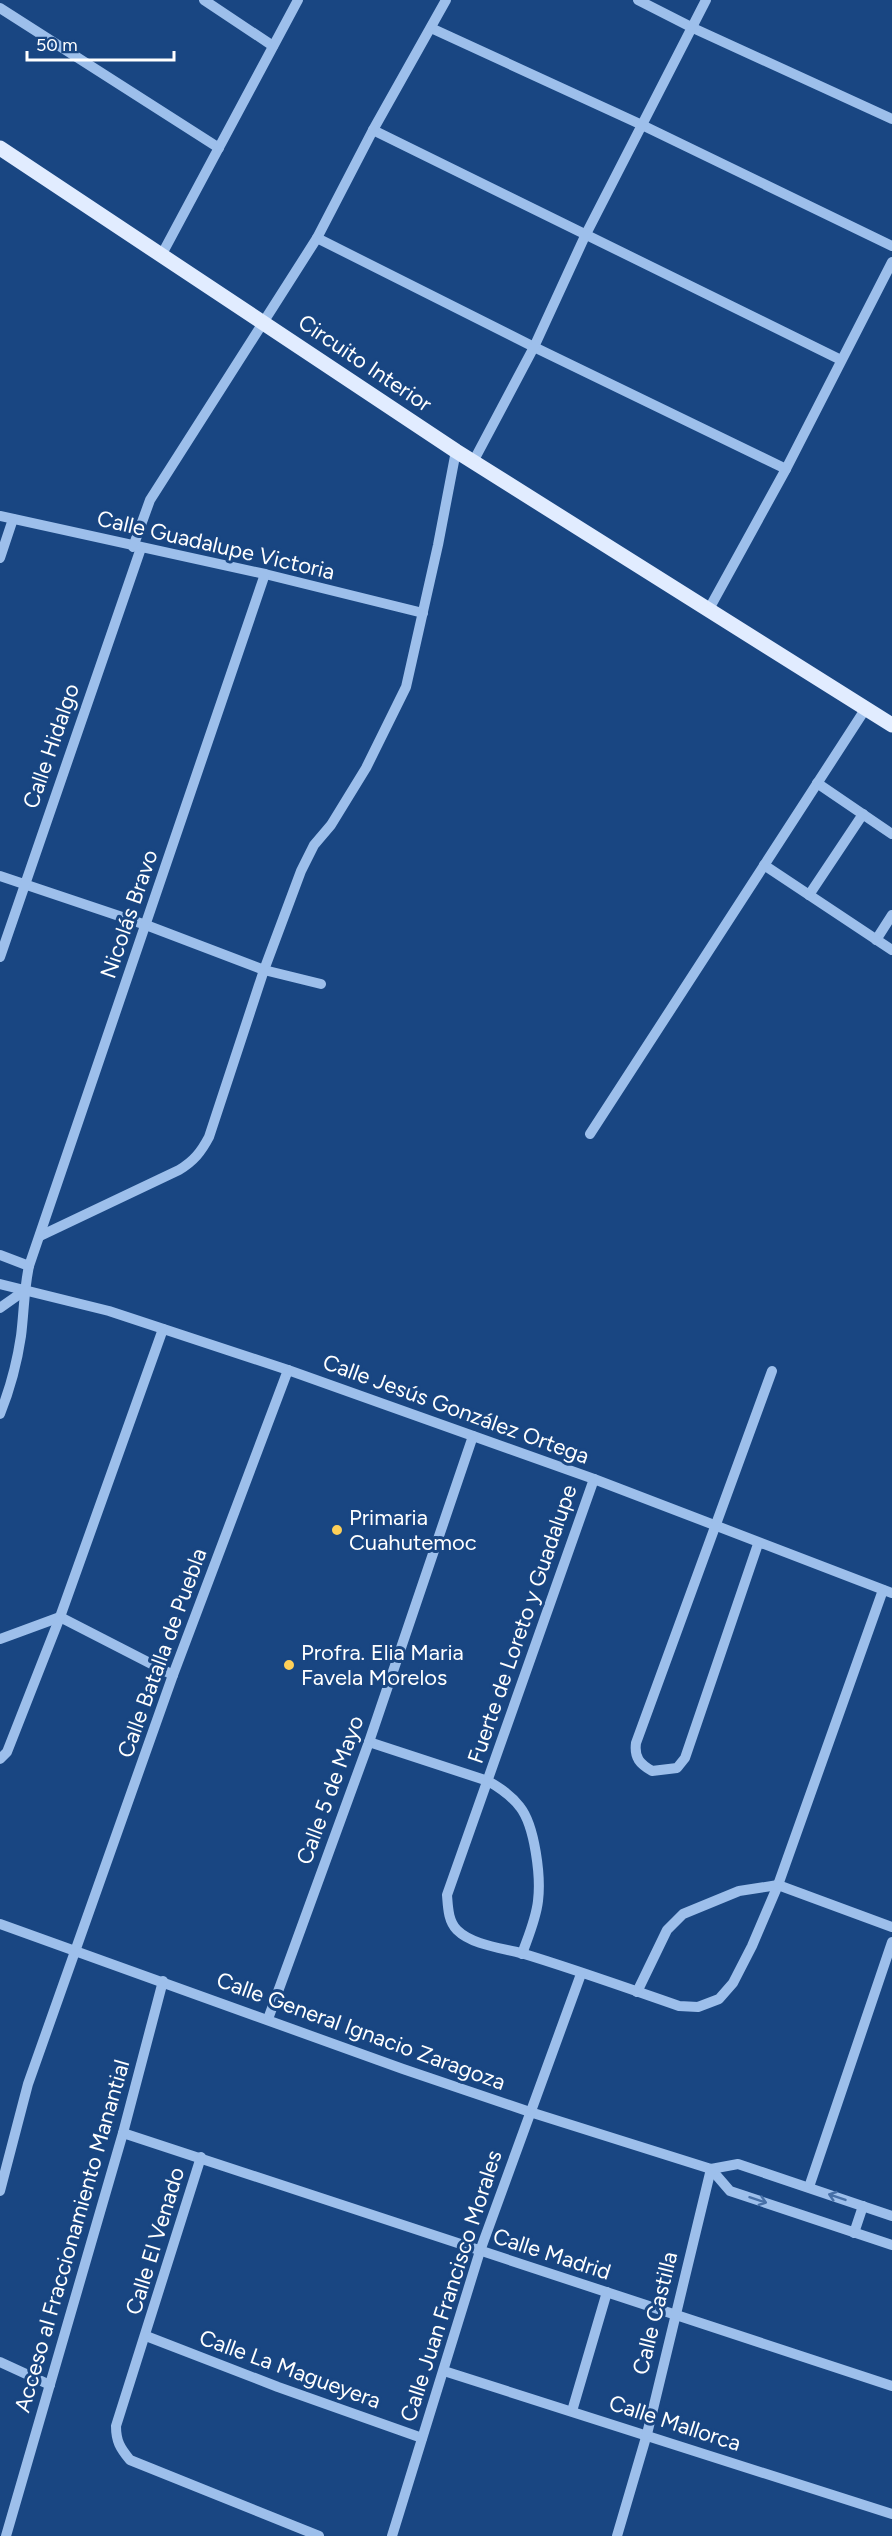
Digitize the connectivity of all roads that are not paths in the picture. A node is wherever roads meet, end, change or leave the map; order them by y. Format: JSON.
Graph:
{"nodes":[{"id":1,"x":204,"y":0,"type":"edge"},
{"id":2,"x":298,"y":0,"type":"edge"},
{"id":3,"x":446,"y":0,"type":"edge"},
{"id":4,"x":638,"y":0,"type":"edge"},
{"id":5,"x":706,"y":0,"type":"edge"},
{"id":6,"x":0,"y":8,"type":"edge"},
{"id":7,"x":431,"y":28,"type":"junction"},
{"id":8,"x":693,"y":28,"type":"junction"},
{"id":9,"x":273,"y":46,"type":"junction"},
{"id":10,"x":892,"y":119,"type":"edge"},
{"id":11,"x":642,"y":125,"type":"junction"},
{"id":12,"x":373,"y":130,"type":"junction"},
{"id":13,"x":0,"y":148,"type":"edge"},
{"id":14,"x":219,"y":148,"type":"junction"},
{"id":15,"x":585,"y":236,"type":"junction"},
{"id":16,"x":318,"y":238,"type":"junction"},
{"id":17,"x":892,"y":246,"type":"edge"},
{"id":18,"x":162,"y":255,"type":"junction"},
{"id":19,"x":892,"y":262,"type":"edge"},
{"id":20,"x":262,"y":321,"type":"junction"},
{"id":21,"x":534,"y":347,"type":"junction"},
{"id":22,"x":841,"y":360,"type":"junction"},
{"id":23,"x":456,"y":451,"type":"junction"},
{"id":24,"x":473,"y":462,"type":"junction"},
{"id":25,"x":786,"y":469,"type":"junction"},
{"id":26,"x":0,"y":516,"type":"edge"},
{"id":27,"x":14,"y":519,"type":"junction"},
{"id":28,"x":137,"y":548,"type":"junction"},
{"id":29,"x":0,"y":558,"type":"edge"},
{"id":30,"x":265,"y":574,"type":"junction"},
{"id":31,"x":710,"y":609,"type":"junction"},
{"id":32,"x":423,"y":613,"type":"junction"},
{"id":33,"x":866,"y":708,"type":"junction"},
{"id":34,"x":892,"y":725,"type":"edge"},
{"id":35,"x":817,"y":783,"type":"junction"},
{"id":36,"x":863,"y":814,"type":"junction"},
{"id":37,"x":892,"y":834,"type":"edge"},
{"id":38,"x":764,"y":866,"type":"junction"},
{"id":39,"x":0,"y":876,"type":"edge"},
{"id":40,"x":24,"y":884,"type":"junction"},
{"id":41,"x":809,"y":895,"type":"junction"},
{"id":42,"x":892,"y":915,"type":"edge"},
{"id":43,"x":146,"y":925,"type":"junction"},
{"id":44,"x":876,"y":940,"type":"junction"},
{"id":45,"x":892,"y":950,"type":"edge"},
{"id":46,"x":0,"y":957,"type":"edge"},
{"id":47,"x":264,"y":970,"type":"junction"},
{"id":48,"x":321,"y":984,"type":"dead end"},
{"id":49,"x":590,"y":1134,"type":"dead end"},
{"id":50,"x":40,"y":1236,"type":"junction"},
{"id":51,"x":0,"y":1255,"type":"edge"},
{"id":52,"x":29,"y":1266,"type":"junction"},
{"id":53,"x":0,"y":1284,"type":"edge"},
{"id":54,"x":24,"y":1291,"type":"junction"},
{"id":55,"x":0,"y":1308,"type":"edge"},
{"id":56,"x":163,"y":1329,"type":"junction"},
{"id":57,"x":288,"y":1370,"type":"junction"},
{"id":58,"x":772,"y":1371,"type":"dead end"},
{"id":59,"x":0,"y":1414,"type":"edge"},
{"id":60,"x":473,"y":1436,"type":"junction"},
{"id":61,"x":594,"y":1479,"type":"junction"},
{"id":62,"x":716,"y":1526,"type":"junction"},
{"id":63,"x":758,"y":1544,"type":"junction"},
{"id":64,"x":888,"y":1591,"type":"edge"},
{"id":65,"x":60,"y":1617,"type":"junction"},
{"id":66,"x":0,"y":1639,"type":"edge"},
{"id":67,"x":173,"y":1675,"type":"junction"},
{"id":68,"x":369,"y":1742,"type":"junction"},
{"id":69,"x":0,"y":1759,"type":"edge"},
{"id":70,"x":488,"y":1781,"type":"junction"},
{"id":71,"x":778,"y":1886,"type":"junction"},
{"id":72,"x":0,"y":1924,"type":"edge"},
{"id":73,"x":892,"y":1927,"type":"edge"},
{"id":74,"x":892,"y":1942,"type":"edge"},
{"id":75,"x":75,"y":1950,"type":"junction"},
{"id":76,"x":522,"y":1954,"type":"junction"},
{"id":77,"x":581,"y":1974,"type":"junction"},
{"id":78,"x":163,"y":1981,"type":"junction"},
{"id":79,"x":637,"y":1992,"type":"junction"},
{"id":80,"x":268,"y":2019,"type":"junction"},
{"id":81,"x":530,"y":2112,"type":"junction"},
{"id":82,"x":123,"y":2133,"type":"junction"},
{"id":83,"x":201,"y":2157,"type":"junction"},
{"id":84,"x":711,"y":2169,"type":"junction"},
{"id":85,"x":809,"y":2187,"type":"junction"},
{"id":86,"x":0,"y":2191,"type":"edge"},
{"id":87,"x":863,"y":2206,"type":"junction"},
{"id":88,"x":892,"y":2216,"type":"edge"},
{"id":89,"x":854,"y":2233,"type":"junction"},
{"id":90,"x":892,"y":2245,"type":"edge"},
{"id":91,"x":480,"y":2251,"type":"junction"},
{"id":92,"x":607,"y":2292,"type":"junction"},
{"id":93,"x":675,"y":2314,"type":"junction"},
{"id":94,"x":146,"y":2336,"type":"junction"},
{"id":95,"x":0,"y":2362,"type":"edge"},
{"id":96,"x":444,"y":2371,"type":"junction"},
{"id":97,"x":50,"y":2385,"type":"junction"},
{"id":98,"x":892,"y":2386,"type":"edge"},
{"id":99,"x":572,"y":2410,"type":"junction"},
{"id":100,"x":647,"y":2434,"type":"junction"},
{"id":101,"x":422,"y":2438,"type":"junction"},
{"id":102,"x":892,"y":2514,"type":"edge"},
{"id":103,"x":6,"y":2536,"type":"edge"},
{"id":104,"x":319,"y":2536,"type":"edge"},
{"id":105,"x":392,"y":2536,"type":"edge"},
{"id":106,"x":617,"y":2536,"type":"edge"}],
"edges":[{"from":1,"to":9,"type":"street"},
{"from":2,"to":9,"type":"street"},
{"from":3,"to":7,"type":"street","name":"Calle Hidalgo"},
{"from":4,"to":8,"type":"street"},
{"from":5,"to":8,"type":"street"},
{"from":6,"to":14,"type":"street"},
{"from":7,"to":11,"type":"street"},
{"from":7,"to":12,"type":"street","name":"Calle Hidalgo"},
{"from":8,"to":10,"type":"street"},
{"from":8,"to":11,"type":"street"},
{"from":9,"to":14,"type":"street"},
{"from":11,"to":15,"type":"street"},
{"from":11,"to":17,"type":"street"},
{"from":12,"to":15,"type":"street"},
{"from":12,"to":16,"type":"street","name":"Calle Hidalgo"},
{"from":13,"to":18,"type":"main road","name":"Circuito Interior"},
{"from":14,"to":18,"type":"street"},
{"from":15,"to":21,"type":"street"},
{"from":15,"to":22,"type":"street"},
{"from":16,"to":20,"type":"street","name":"Calle Hidalgo"},
{"from":16,"to":21,"type":"street"},
{"from":18,"to":20,"type":"main road","name":"Circuito Interior"},
{"from":19,"to":22,"type":"street"},
{"from":20,"to":23,"type":"main road","name":"Circuito Interior"},
{"from":20,"to":28,"type":"street","name":"Calle Hidalgo"},
{"from":21,"to":24,"type":"street"},
{"from":21,"to":25,"type":"street"},
{"from":22,"to":25,"type":"street"},
{"from":23,"to":24,"type":"main road","name":"Circuito Interior"},
{"from":23,"to":32,"type":"street"},
{"from":24,"to":31,"type":"main road","name":"Circuito Interior"},
{"from":25,"to":31,"type":"street"},
{"from":26,"to":27,"type":"street","name":"Calle Guadalupe Victoria"},
{"from":27,"to":28,"type":"street","name":"Calle Guadalupe Victoria"},
{"from":27,"to":29,"type":"street"},
{"from":28,"to":30,"type":"street","name":"Calle Guadalupe Victoria"},
{"from":28,"to":40,"type":"street","name":"Calle Hidalgo"},
{"from":30,"to":32,"type":"street","name":"Calle Guadalupe Victoria"},
{"from":30,"to":43,"type":"street","name":"Nicolás Bravo"},
{"from":31,"to":33,"type":"main road","name":"Circuito Interior"},
{"from":32,"to":47,"type":"street"},
{"from":33,"to":34,"type":"main road","name":"Circuito Interior"},
{"from":33,"to":35,"type":"street"},
{"from":35,"to":36,"type":"street"},
{"from":35,"to":38,"type":"street"},
{"from":36,"to":37,"type":"street"},
{"from":36,"to":41,"type":"street"},
{"from":38,"to":41,"type":"street"},
{"from":38,"to":49,"type":"street"},
{"from":39,"to":40,"type":"street"},
{"from":40,"to":43,"type":"street"},
{"from":40,"to":46,"type":"street","name":"Calle Hidalgo"},
{"from":41,"to":44,"type":"street"},
{"from":42,"to":44,"type":"street"},
{"from":43,"to":47,"type":"street"},
{"from":43,"to":50,"type":"street","name":"Nicolás Bravo"},
{"from":44,"to":45,"type":"street"},
{"from":47,"to":48,"type":"street"},
{"from":47,"to":50,"type":"street"},
{"from":50,"to":52,"type":"street","name":"Nicolás Bravo"},
{"from":51,"to":52,"type":"street"},
{"from":52,"to":54,"type":"street","name":"Nicolás Bravo"},
{"from":53,"to":54,"type":"street","name":"Calle Jesús González Ortega"},
{"from":54,"to":55,"type":"street"},
{"from":54,"to":56,"type":"street","name":"Calle Jesús González Ortega"},
{"from":54,"to":59,"type":"street","name":"Nicolás Bravo"},
{"from":56,"to":57,"type":"street","name":"Calle Jesús González Ortega"},
{"from":56,"to":65,"type":"street"},
{"from":57,"to":60,"type":"street","name":"Calle Jesús González Ortega"},
{"from":57,"to":67,"type":"street","name":"Calle Batalla de Puebla"},
{"from":58,"to":62,"type":"street"},
{"from":60,"to":61,"type":"street","name":"Calle Jesús González Ortega"},
{"from":60,"to":68,"type":"street","name":"Calle 5 de Mayo"},
{"from":61,"to":62,"type":"street","name":"Calle Jesús González Ortega"},
{"from":61,"to":70,"type":"street","name":"Fuerte de Loreto y Guadalupe"},
{"from":62,"to":63,"type":"street","name":"Calle Jesús González Ortega"},
{"from":62,"to":63,"type":"street"},
{"from":63,"to":64,"type":"street","name":"Calle Jesús González Ortega"},
{"from":64,"to":71,"type":"street","name":"Fuerte de Loreto y Guadalupe"},
{"from":65,"to":66,"type":"street"},
{"from":65,"to":67,"type":"street"},
{"from":65,"to":69,"type":"street"},
{"from":67,"to":75,"type":"street","name":"Calle Batalla de Puebla"},
{"from":68,"to":70,"type":"street","name":"Fuerte de Loreto y Guadalupe"},
{"from":68,"to":80,"type":"street","name":"Calle 5 de Mayo"},
{"from":70,"to":76,"type":"street","name":"Fuerte de Loreto y Guadalupe"},
{"from":70,"to":76,"type":"street","name":"Fuerte de Loreto y Guadalupe"},
{"from":71,"to":73,"type":"street"},
{"from":71,"to":79,"type":"street"},
{"from":71,"to":79,"type":"street","name":"Fuerte de Loreto y Guadalupe"},
{"from":72,"to":75,"type":"street","name":"Calle General Ignacio Zaragoza"},
{"from":74,"to":85,"type":"street"},
{"from":75,"to":78,"type":"street","name":"Calle General Ignacio Zaragoza"},
{"from":75,"to":86,"type":"street","name":"Calle Batalla de Puebla"},
{"from":76,"to":77,"type":"street","name":"Fuerte de Loreto y Guadalupe"},
{"from":77,"to":79,"type":"street","name":"Fuerte de Loreto y Guadalupe"},
{"from":77,"to":81,"type":"street","name":"Calle Juan Francisco Morales"},
{"from":78,"to":80,"type":"street","name":"Calle General Ignacio Zaragoza"},
{"from":78,"to":82,"type":"street","name":"Acceso al Fraccionamiento Manantial"},
{"from":80,"to":81,"type":"street","name":"Calle General Ignacio Zaragoza"},
{"from":81,"to":84,"type":"street","name":"Calle General Ignacio Zaragoza"},
{"from":81,"to":91,"type":"street","name":"Calle Juan Francisco Morales"},
{"from":82,"to":83,"type":"street","name":"Calle Madrid"},
{"from":82,"to":97,"type":"street","name":"Acceso al Fraccionamiento Manantial"},
{"from":83,"to":91,"type":"street","name":"Calle Madrid"},
{"from":83,"to":94,"type":"street","name":"Calle El Venado"},
{"from":84,"to":85,"type":"street","name":"Calle General Ignacio Zaragoza"},
{"from":84,"to":89,"type":"street","one_way":true},
{"from":84,"to":93,"type":"street","name":"Calle Castilla"},
{"from":87,"to":85,"type":"street","name":"Calle General Ignacio Zaragoza","one_way":true},
{"from":87,"to":88,"type":"street","name":"Calle General Ignacio Zaragoza"},
{"from":87,"to":89,"type":"street"},
{"from":89,"to":90,"type":"street"},
{"from":91,"to":92,"type":"street","name":"Calle Madrid"},
{"from":91,"to":96,"type":"street","name":"Calle Juan Francisco Morales"},
{"from":92,"to":93,"type":"street","name":"Calle Madrid"},
{"from":92,"to":99,"type":"street"},
{"from":93,"to":98,"type":"street","name":"Calle Madrid"},
{"from":93,"to":100,"type":"street","name":"Calle Castilla"},
{"from":94,"to":101,"type":"street","name":"Calle La Magueyera"},
{"from":94,"to":104,"type":"street","name":"Calle El Venado"},
{"from":95,"to":97,"type":"street"},
{"from":96,"to":99,"type":"street","name":"Calle Mallorca"},
{"from":96,"to":101,"type":"street","name":"Calle Juan Francisco Morales"},
{"from":97,"to":103,"type":"street","name":"Acceso al Fraccionamiento Manantial"},
{"from":99,"to":100,"type":"street","name":"Calle Mallorca"},
{"from":100,"to":102,"type":"street","name":"Calle Mallorca"},
{"from":100,"to":106,"type":"street","name":"Calle Castilla"},
{"from":101,"to":105,"type":"street","name":"Calle Juan Francisco Morales"}]}
